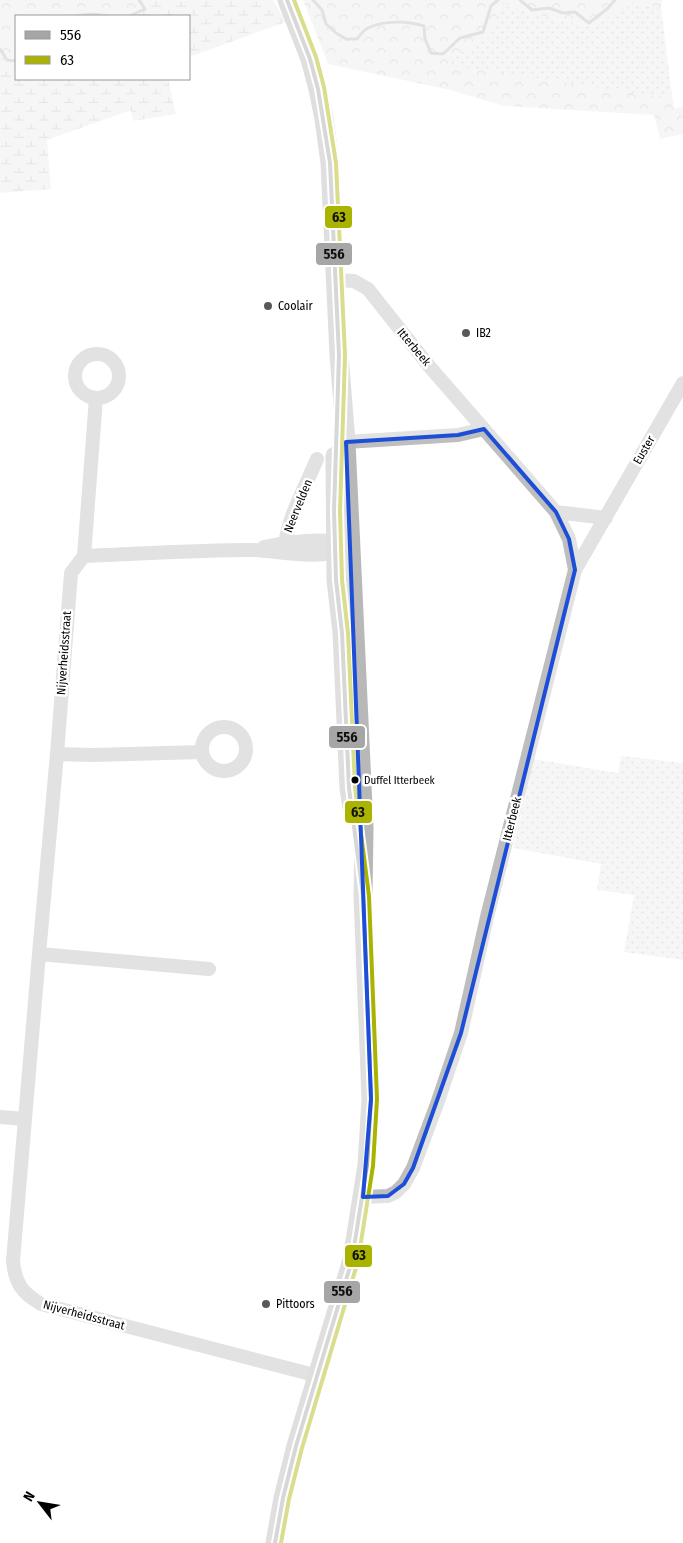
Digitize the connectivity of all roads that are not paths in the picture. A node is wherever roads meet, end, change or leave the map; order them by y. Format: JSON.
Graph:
{"nodes":[{"id":1,"x":287,"y":0,"type":"edge"},
{"id":2,"x":335,"y":280,"type":"junction"},
{"id":3,"x":339,"y":355,"type":"junction"},
{"id":4,"x":683,"y":384,"type":"edge"},
{"id":5,"x":96,"y":398,"type":"dead end"},
{"id":6,"x":484,"y":429,"type":"junction"},
{"id":7,"x":346,"y":442,"type":"junction"},
{"id":8,"x":317,"y":459,"type":"dead end"},
{"id":9,"x":556,"y":512,"type":"junction"},
{"id":10,"x":606,"y":518,"type":"junction"},
{"id":11,"x":340,"y":546,"type":"junction"},
{"id":12,"x":284,"y":548,"type":"junction"},
{"id":13,"x":84,"y":556,"type":"junction"},
{"id":14,"x":575,"y":570,"type":"junction"},
{"id":15,"x":202,"y":752,"type":"dead end"},
{"id":16,"x":57,"y":754,"type":"junction"},
{"id":17,"x":39,"y":954,"type":"junction"},
{"id":18,"x":209,"y":968,"type":"dead end"},
{"id":19,"x":0,"y":1117,"type":"edge"},
{"id":20,"x":25,"y":1119,"type":"junction"},
{"id":21,"x":363,"y":1197,"type":"junction"},
{"id":22,"x":318,"y":1376,"type":"junction"},
{"id":23,"x":275,"y":1543,"type":"edge"}],
"edges":[{"from":1,"to":2,"type":"main road"},
{"from":2,"to":3,"type":"main road"},
{"from":2,"to":6,"type":"street","name":"Itterbeek"},
{"from":3,"to":7,"type":"main road"},
{"from":3,"to":11,"type":"main road"},
{"from":4,"to":10,"type":"street","name":"Euster"},
{"from":5,"to":13,"type":"street","name":"Nijverheidsstraat"},
{"from":6,"to":7,"type":"street"},
{"from":6,"to":9,"type":"street","name":"Itterbeek"},
{"from":7,"to":11,"type":"main road"},
{"from":8,"to":12,"type":"street","name":"Neervelden"},
{"from":9,"to":10,"type":"street"},
{"from":9,"to":14,"type":"street","name":"Itterbeek"},
{"from":10,"to":14,"type":"street","name":"Euster"},
{"from":11,"to":12,"type":"street"},
{"from":11,"to":21,"type":"main road"},
{"from":12,"to":13,"type":"street"},
{"from":13,"to":16,"type":"street","name":"Nijverheidsstraat"},
{"from":14,"to":21,"type":"street","name":"Itterbeek"},
{"from":15,"to":16,"type":"street"},
{"from":16,"to":17,"type":"street","name":"Nijverheidsstraat"},
{"from":17,"to":18,"type":"street"},
{"from":17,"to":20,"type":"street","name":"Nijverheidsstraat"},
{"from":19,"to":20,"type":"street"},
{"from":20,"to":22,"type":"street","name":"Nijverheidsstraat"},
{"from":21,"to":22,"type":"main road"},
{"from":22,"to":23,"type":"main road"}]}
